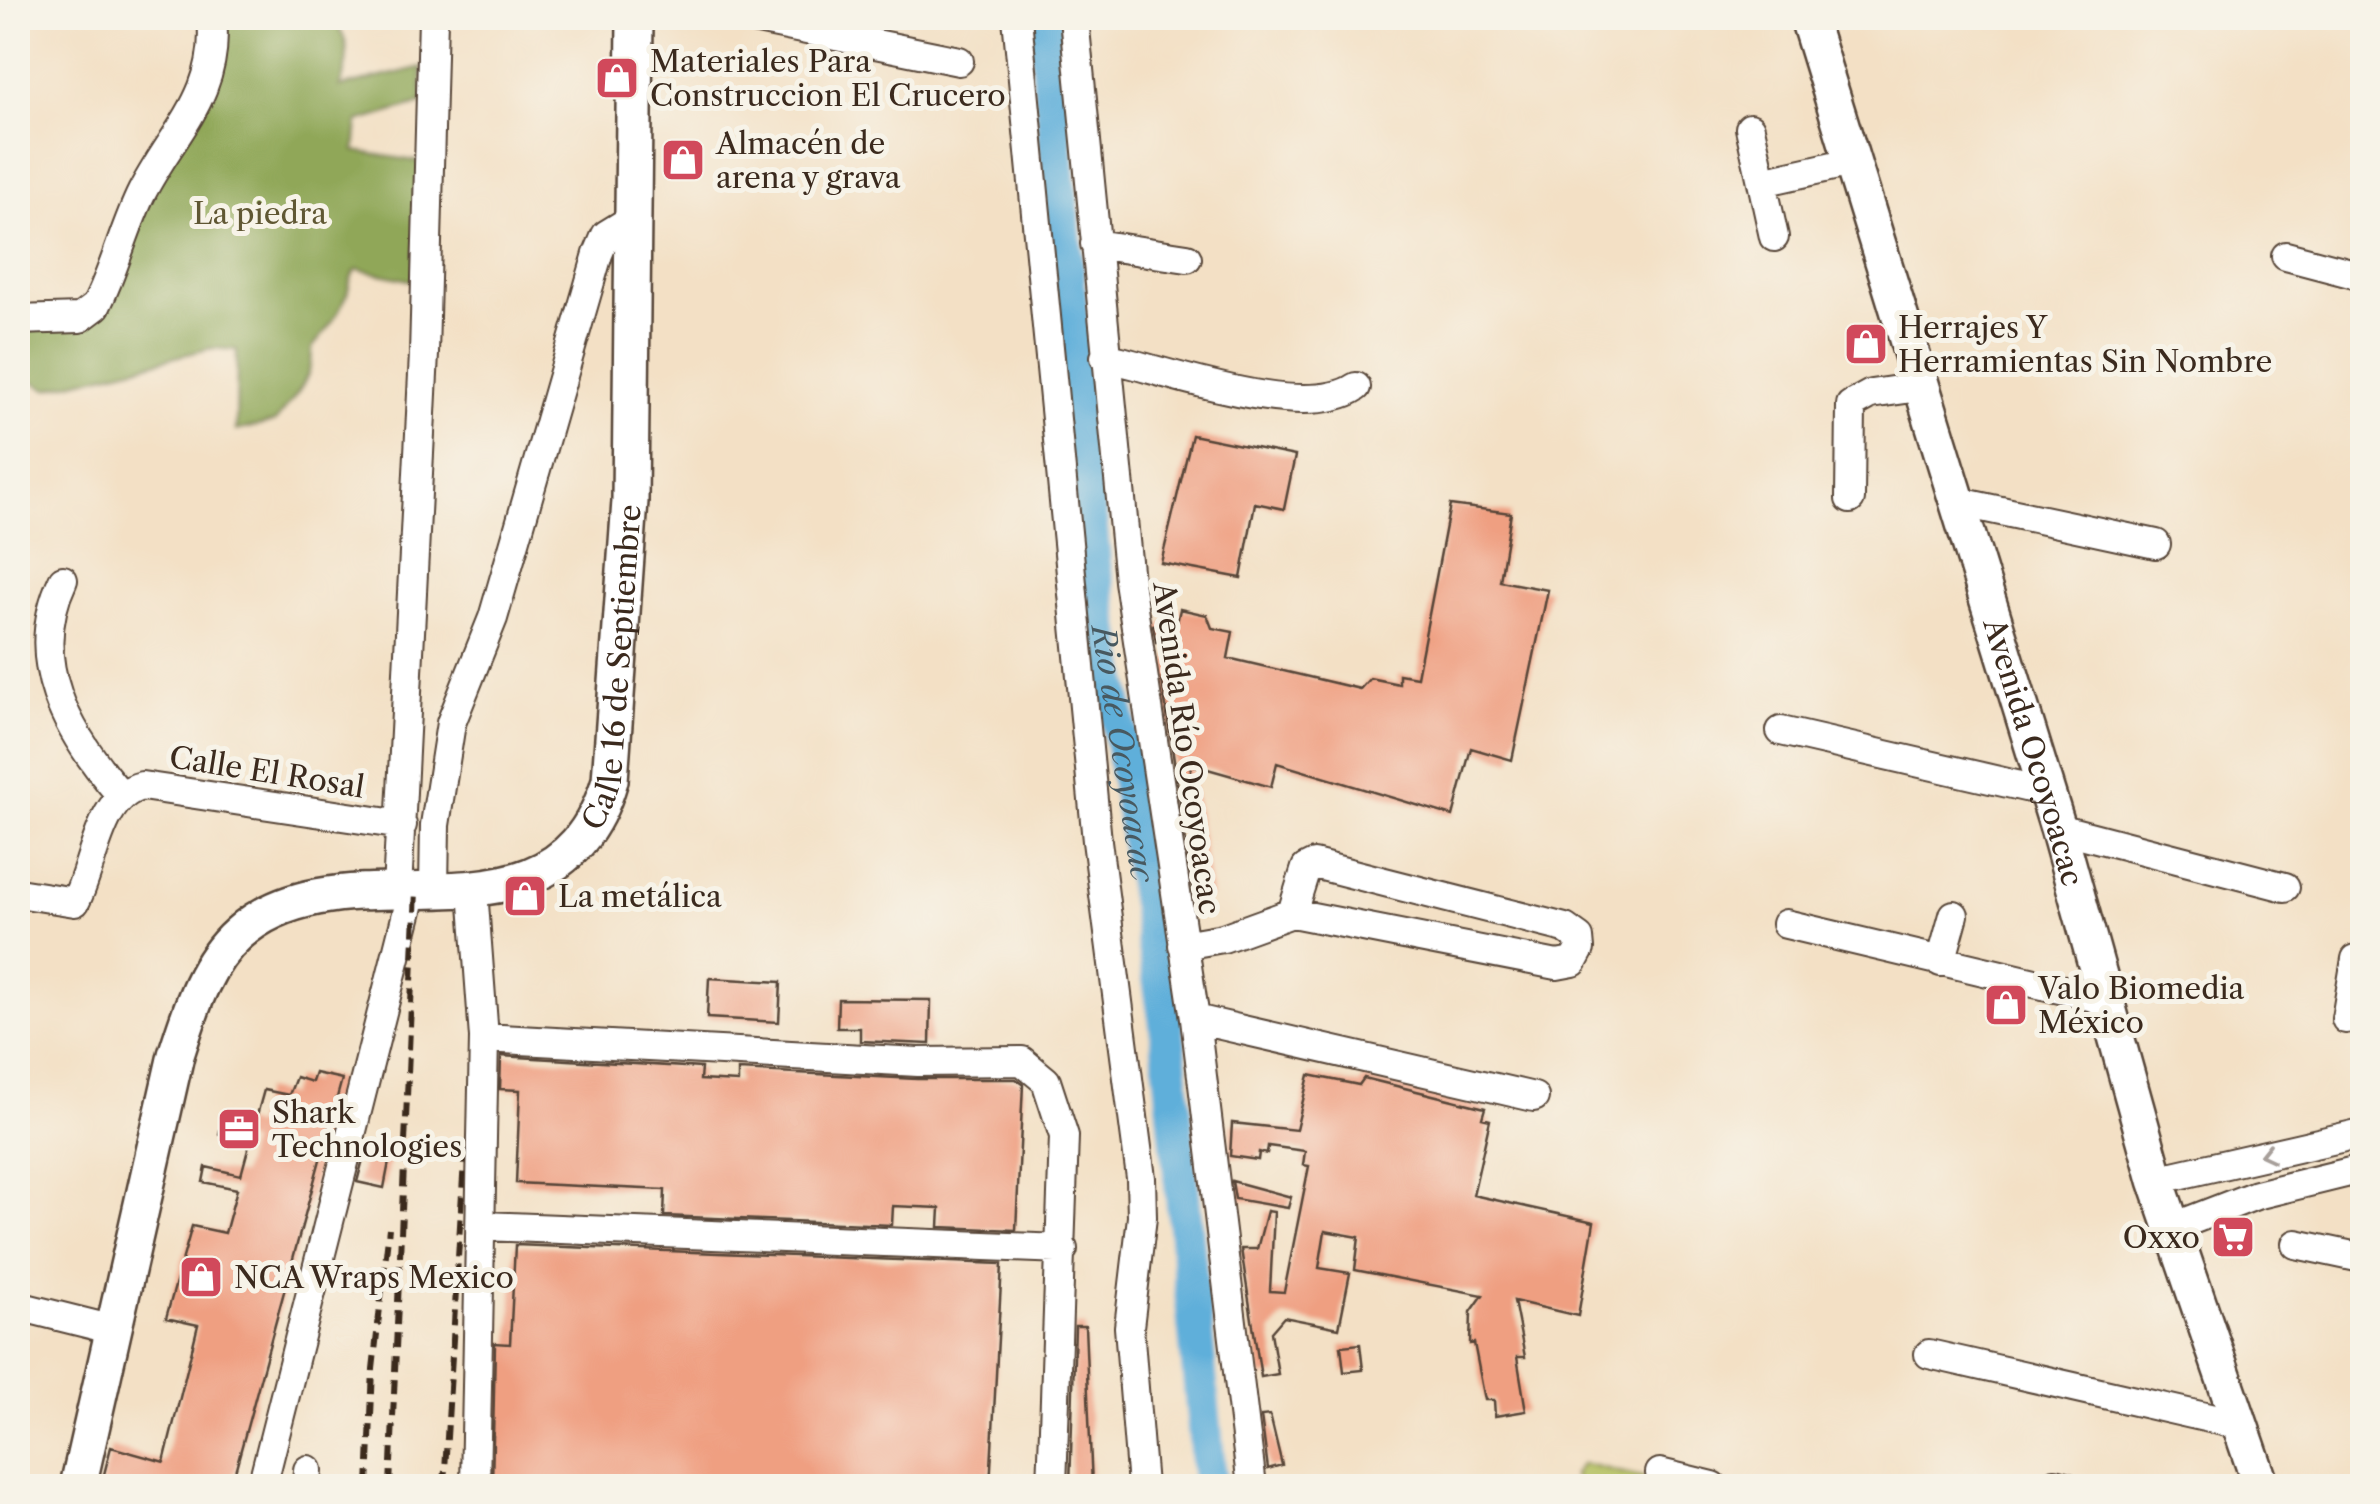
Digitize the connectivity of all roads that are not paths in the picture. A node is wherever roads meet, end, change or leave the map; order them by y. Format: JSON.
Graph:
{"nodes":[{"id":1,"x":212,"y":18,"type":"edge"},
{"id":2,"x":433,"y":18,"type":"edge"},
{"id":3,"x":635,"y":18,"type":"edge"},
{"id":4,"x":748,"y":18,"type":"edge"},
{"id":5,"x":1018,"y":18,"type":"edge"},
{"id":6,"x":1074,"y":18,"type":"edge"},
{"id":7,"x":1808,"y":18,"type":"edge"},
{"id":8,"x":959,"y":61,"type":"dead end"},
{"id":9,"x":1750,"y":128,"type":"dead end"},
{"id":10,"x":1852,"y":162,"type":"junction"},
{"id":11,"x":1762,"y":182,"type":"junction"},
{"id":12,"x":632,"y":219,"type":"junction"},
{"id":13,"x":1774,"y":237,"type":"dead end"},
{"id":14,"x":1094,"y":244,"type":"junction"},
{"id":15,"x":2286,"y":256,"type":"dead end"},
{"id":16,"x":1187,"y":258,"type":"dead end"},
{"id":17,"x":2362,"y":276,"type":"edge"},
{"id":18,"x":18,"y":320,"type":"edge"},
{"id":19,"x":1105,"y":357,"type":"junction"},
{"id":20,"x":1356,"y":387,"type":"dead end"},
{"id":21,"x":1919,"y":387,"type":"junction"},
{"id":22,"x":1850,"y":500,"type":"dead end"},
{"id":23,"x":1954,"y":501,"type":"junction"},
{"id":24,"x":2156,"y":544,"type":"dead end"},
{"id":25,"x":63,"y":580,"type":"dead end"},
{"id":26,"x":1780,"y":732,"type":"dead end"},
{"id":27,"x":2047,"y":792,"type":"junction"},
{"id":28,"x":120,"y":794,"type":"junction"},
{"id":29,"x":402,"y":825,"type":"junction"},
{"id":30,"x":2058,"y":828,"type":"junction"},
{"id":31,"x":2286,"y":887,"type":"dead end"},
{"id":32,"x":415,"y":890,"type":"junction"},
{"id":33,"x":473,"y":890,"type":"junction"},
{"id":34,"x":18,"y":893,"type":"edge"},
{"id":35,"x":1292,"y":913,"type":"junction"},
{"id":36,"x":1954,"y":915,"type":"dead end"},
{"id":37,"x":1786,"y":924,"type":"dead end"},
{"id":38,"x":1183,"y":945,"type":"junction"},
{"id":39,"x":2356,"y":958,"type":"dead end"},
{"id":40,"x":1941,"y":962,"type":"junction"},
{"id":41,"x":2106,"y":1000,"type":"junction"},
{"id":42,"x":2354,"y":1002,"type":"edge"},
{"id":43,"x":1196,"y":1019,"type":"junction"},
{"id":44,"x":484,"y":1038,"type":"junction"},
{"id":45,"x":1534,"y":1098,"type":"dead end"},
{"id":46,"x":2362,"y":1133,"type":"edge"},
{"id":47,"x":2214,"y":1166,"type":"junction"},
{"id":48,"x":2362,"y":1169,"type":"edge"},
{"id":49,"x":2156,"y":1180,"type":"junction"},
{"id":50,"x":2224,"y":1206,"type":"junction"},
{"id":51,"x":482,"y":1226,"type":"junction"},
{"id":52,"x":2171,"y":1228,"type":"junction"},
{"id":53,"x":2296,"y":1244,"type":"dead end"},
{"id":54,"x":1063,"y":1249,"type":"junction"},
{"id":55,"x":2362,"y":1258,"type":"edge"},
{"id":56,"x":18,"y":1306,"type":"edge"},
{"id":57,"x":114,"y":1330,"type":"junction"},
{"id":58,"x":1929,"y":1354,"type":"dead end"},
{"id":59,"x":2240,"y":1426,"type":"junction"},
{"id":60,"x":1660,"y":1473,"type":"dead end"},
{"id":61,"x":78,"y":1486,"type":"edge"},
{"id":62,"x":262,"y":1486,"type":"edge"},
{"id":63,"x":475,"y":1486,"type":"edge"},
{"id":64,"x":1052,"y":1486,"type":"edge"},
{"id":65,"x":1142,"y":1486,"type":"edge"},
{"id":66,"x":1252,"y":1486,"type":"edge"},
{"id":67,"x":1713,"y":1486,"type":"edge"},
{"id":68,"x":2260,"y":1486,"type":"edge"}],
"edges":[{"from":1,"to":18,"type":"street"},
{"from":2,"to":29,"type":"street"},
{"from":3,"to":12,"type":"main road","name":"Calle 16 de Septiembre"},
{"from":4,"to":8,"type":"street"},
{"from":5,"to":65,"type":"street"},
{"from":6,"to":14,"type":"street","name":"Avenida Río Ocoyoacac"},
{"from":7,"to":10,"type":"main road","name":"Avenida Ocoyoacac"},
{"from":9,"to":11,"type":"street"},
{"from":10,"to":11,"type":"street"},
{"from":10,"to":21,"type":"main road","name":"Avenida Ocoyoacac"},
{"from":11,"to":13,"type":"street"},
{"from":12,"to":32,"type":"street"},
{"from":12,"to":33,"type":"main road","name":"Calle 16 de Septiembre"},
{"from":14,"to":16,"type":"street"},
{"from":14,"to":19,"type":"street","name":"Avenida Río Ocoyoacac"},
{"from":15,"to":17,"type":"street"},
{"from":19,"to":20,"type":"street"},
{"from":19,"to":38,"type":"street","name":"Avenida Río Ocoyoacac"},
{"from":21,"to":22,"type":"street"},
{"from":21,"to":23,"type":"main road","name":"Avenida Ocoyoacac"},
{"from":23,"to":24,"type":"street"},
{"from":23,"to":27,"type":"main road","name":"Avenida Ocoyoacac"},
{"from":25,"to":28,"type":"street"},
{"from":26,"to":27,"type":"street"},
{"from":27,"to":30,"type":"main road","name":"Avenida Ocoyoacac"},
{"from":28,"to":29,"type":"street","name":"Calle El Rosal"},
{"from":28,"to":34,"type":"street"},
{"from":29,"to":32,"type":"street"},
{"from":30,"to":31,"type":"street"},
{"from":30,"to":41,"type":"main road","name":"Avenida Ocoyoacac"},
{"from":32,"to":33,"type":"main road","name":"Calle 16 de Septiembre"},
{"from":32,"to":57,"type":"main road","name":"Calle 16 de Septiembre"},
{"from":32,"to":62,"type":"street"},
{"from":33,"to":44,"type":"street"},
{"from":35,"to":35,"type":"street"},
{"from":35,"to":38,"type":"street"},
{"from":36,"to":40,"type":"street"},
{"from":37,"to":40,"type":"street"},
{"from":38,"to":43,"type":"street","name":"Avenida Río Ocoyoacac"},
{"from":39,"to":42,"type":"street"},
{"from":40,"to":41,"type":"street"},
{"from":41,"to":49,"type":"main road","name":"Avenida Ocoyoacac"},
{"from":43,"to":45,"type":"street"},
{"from":43,"to":66,"type":"street","name":"Avenida Río Ocoyoacac"},
{"from":44,"to":51,"type":"street"},
{"from":44,"to":54,"type":"street"},
{"from":46,"to":47,"type":"street","one_way":true},
{"from":47,"to":49,"type":"street"},
{"from":47,"to":50,"type":"street"},
{"from":48,"to":50,"type":"street"},
{"from":49,"to":52,"type":"main road","name":"Avenida Ocoyoacac"},
{"from":50,"to":52,"type":"street"},
{"from":51,"to":54,"type":"street"},
{"from":51,"to":63,"type":"street"},
{"from":52,"to":59,"type":"main road","name":"Avenida Ocoyoacac"},
{"from":53,"to":55,"type":"street"},
{"from":54,"to":64,"type":"street"},
{"from":56,"to":57,"type":"street"},
{"from":57,"to":61,"type":"main road","name":"Calle 16 de Septiembre"},
{"from":58,"to":59,"type":"street"},
{"from":59,"to":68,"type":"main road","name":"Avenida Ocoyoacac"},
{"from":60,"to":67,"type":"street"}]}
